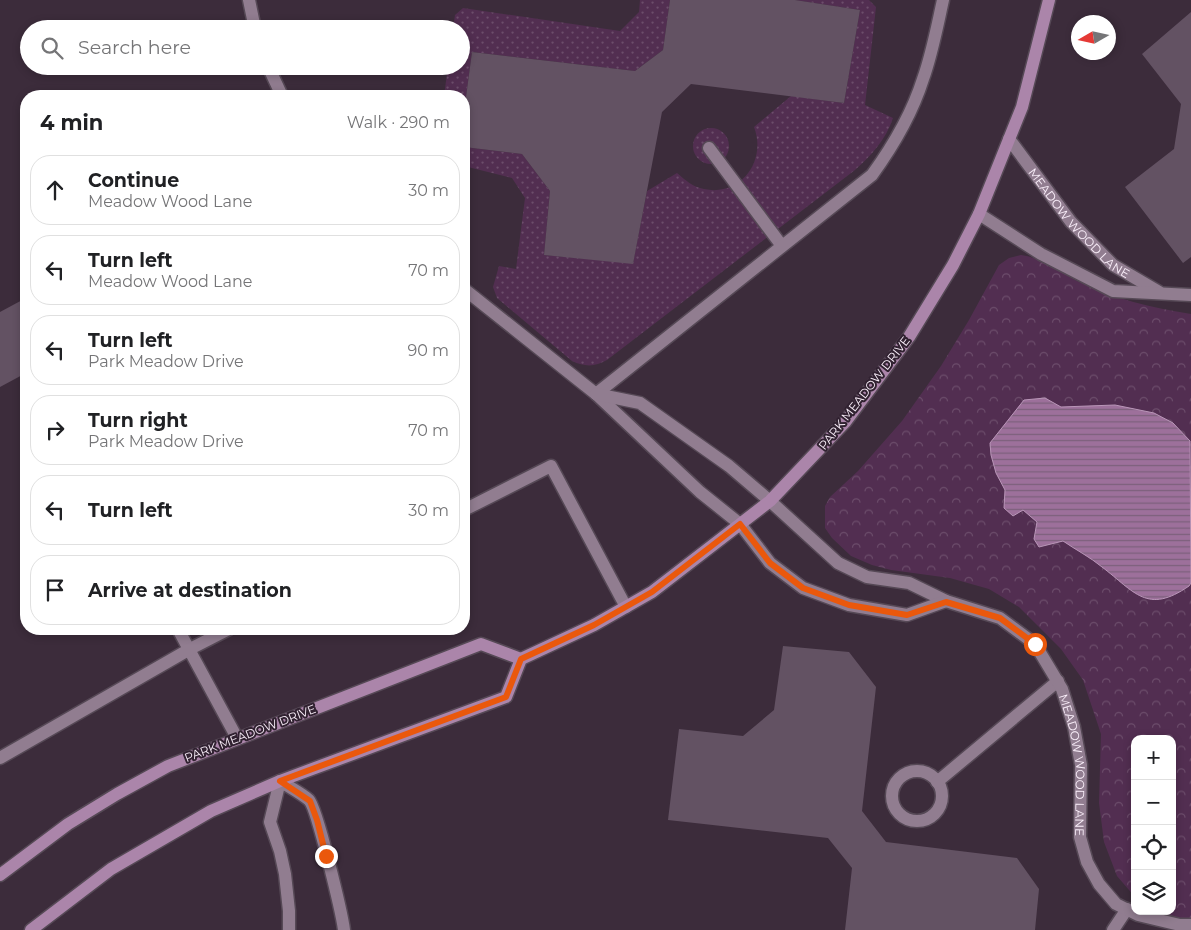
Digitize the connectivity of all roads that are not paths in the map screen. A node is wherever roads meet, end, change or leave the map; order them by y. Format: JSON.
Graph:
{"nodes":[{"id":1,"x":249,"y":0,"type":"edge"},
{"id":2,"x":944,"y":0,"type":"edge"},
{"id":3,"x":1049,"y":0,"type":"edge"},
{"id":4,"x":253,"y":20,"type":"edge"},
{"id":5,"x":272,"y":75,"type":"edge"},
{"id":6,"x":279,"y":90,"type":"edge"},
{"id":7,"x":1009,"y":139,"type":"junction"},
{"id":8,"x":709,"y":148,"type":"dead end"},
{"id":9,"x":979,"y":214,"type":"junction"},
{"id":10,"x":782,"y":246,"type":"junction"},
{"id":11,"x":470,"y":294,"type":"edge"},
{"id":12,"x":1161,"y":294,"type":"junction"},
{"id":13,"x":1191,"y":295,"type":"edge"},
{"id":14,"x":596,"y":394,"type":"junction"},
{"id":15,"x":770,"y":501,"type":"junction"},
{"id":16,"x":470,"y":507,"type":"edge"},
{"id":17,"x":740,"y":524,"type":"junction"},
{"id":18,"x":946,"y":602,"type":"junction"},
{"id":19,"x":626,"y":607,"type":"junction"},
{"id":20,"x":182,"y":635,"type":"edge"},
{"id":21,"x":218,"y":635,"type":"edge"},
{"id":22,"x":190,"y":649,"type":"junction"},
{"id":23,"x":521,"y":659,"type":"junction"},
{"id":24,"x":1058,"y":681,"type":"junction"},
{"id":25,"x":237,"y":738,"type":"junction"},
{"id":26,"x":0,"y":758,"type":"edge"},
{"id":27,"x":280,"y":781,"type":"junction"},
{"id":28,"x":937,"y":782,"type":"junction"},
{"id":29,"x":0,"y":875,"type":"edge"},
{"id":30,"x":1126,"y":909,"type":"junction"},
{"id":31,"x":1191,"y":925,"type":"edge"},
{"id":32,"x":31,"y":930,"type":"edge"},
{"id":33,"x":289,"y":930,"type":"edge"},
{"id":34,"x":344,"y":930,"type":"edge"},
{"id":35,"x":1113,"y":930,"type":"edge"}],
"edges":[{"from":1,"to":4,"type":"street"},
{"from":2,"to":10,"type":"street"},
{"from":3,"to":7,"type":"street","name":"PARK MEADOW DRIVE"},
{"from":5,"to":6,"type":"street"},
{"from":7,"to":9,"type":"street","name":"PARK MEADOW DRIVE"},
{"from":7,"to":12,"type":"street","name":"MEADOW WOOD LANE"},
{"from":8,"to":10,"type":"street"},
{"from":9,"to":12,"type":"street","name":"MEADOW WOOD LANE"},
{"from":9,"to":15,"type":"street","name":"PARK MEADOW DRIVE"},
{"from":10,"to":14,"type":"street"},
{"from":11,"to":14,"type":"street"},
{"from":12,"to":13,"type":"street","name":"MEADOW WOOD LANE"},
{"from":14,"to":15,"type":"street","name":"MEADOW WOOD LANE"},
{"from":14,"to":17,"type":"street"},
{"from":15,"to":17,"type":"street","name":"PARK MEADOW DRIVE"},
{"from":15,"to":18,"type":"street","name":"MEADOW WOOD LANE"},
{"from":16,"to":19,"type":"street"},
{"from":17,"to":18,"type":"street"},
{"from":17,"to":19,"type":"street","name":"PARK MEADOW DRIVE"},
{"from":18,"to":24,"type":"street","name":"MEADOW WOOD LANE"},
{"from":19,"to":23,"type":"street","name":"PARK MEADOW DRIVE"},
{"from":20,"to":22,"type":"street"},
{"from":21,"to":22,"type":"street"},
{"from":22,"to":25,"type":"street"},
{"from":22,"to":26,"type":"street"},
{"from":23,"to":25,"type":"street","name":"PARK MEADOW DRIVE"},
{"from":23,"to":27,"type":"street"},
{"from":24,"to":28,"type":"street"},
{"from":24,"to":30,"type":"street","name":"MEADOW WOOD LANE"},
{"from":25,"to":29,"type":"street","name":"PARK MEADOW DRIVE"},
{"from":27,"to":32,"type":"street"},
{"from":27,"to":33,"type":"street"},
{"from":27,"to":34,"type":"street"},
{"from":28,"to":28,"type":"street"},
{"from":30,"to":31,"type":"street","name":"MEADOW WOOD LANE"},
{"from":30,"to":35,"type":"street"}]}
